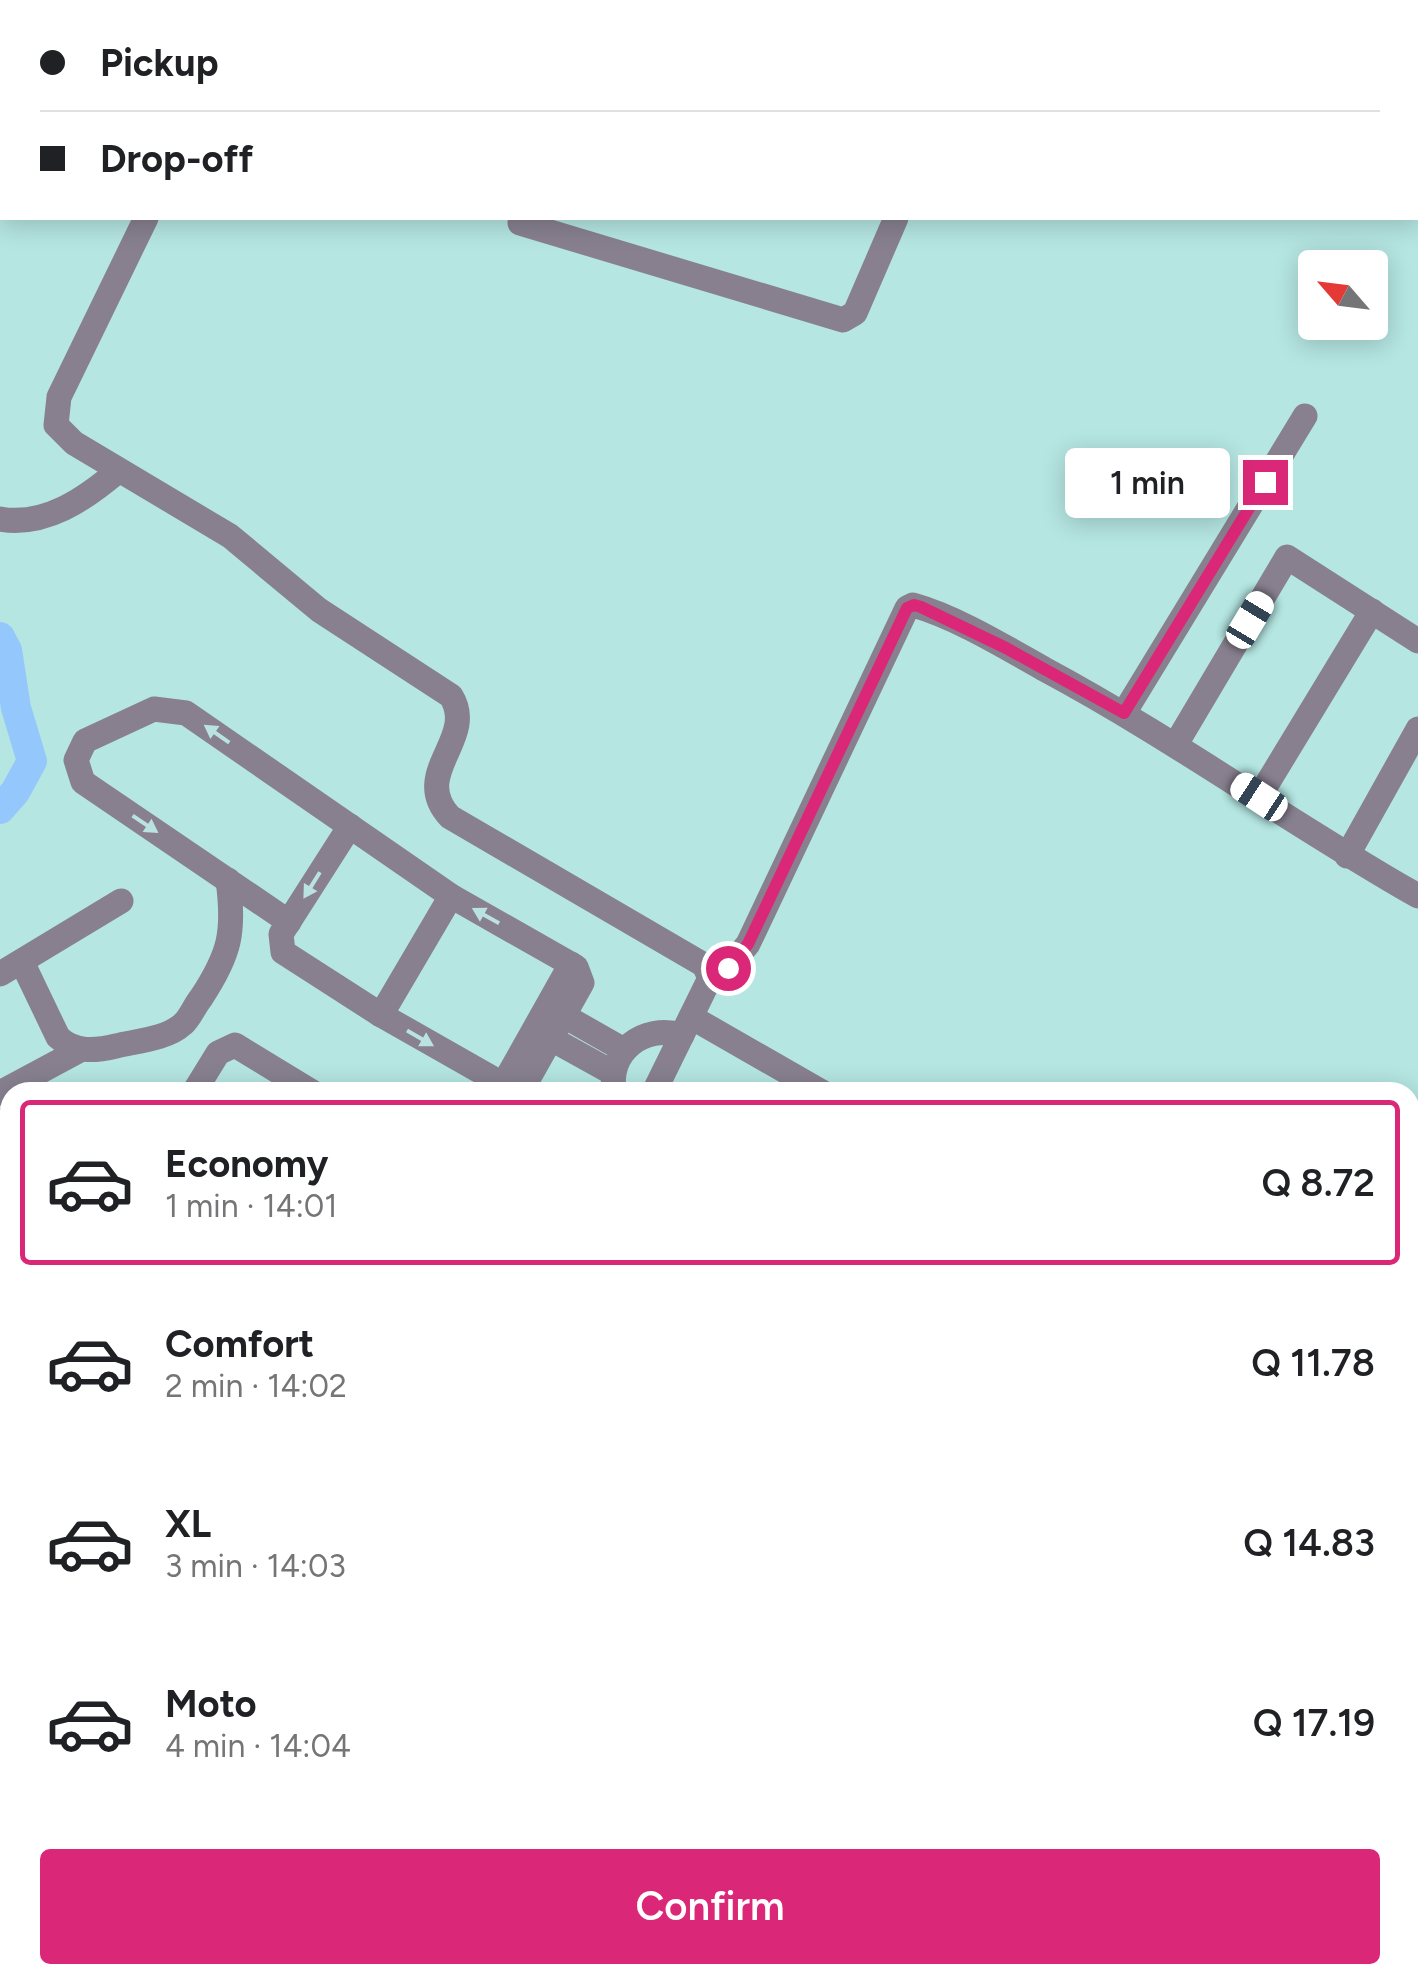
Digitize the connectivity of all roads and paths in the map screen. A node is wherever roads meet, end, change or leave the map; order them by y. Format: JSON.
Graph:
{"nodes":[{"id":1,"x":145,"y":220,"type":"edge"},
{"id":2,"x":895,"y":220,"type":"edge"},
{"id":3,"x":520,"y":223,"type":"dead end"},
{"id":4,"x":1305,"y":416,"type":"dead end"},
{"id":5,"x":118,"y":472,"type":"junction"},
{"id":6,"x":0,"y":519,"type":"edge"},
{"id":7,"x":1372,"y":612,"type":"junction"},
{"id":8,"x":1418,"y":640,"type":"edge"},
{"id":9,"x":1124,"y":713,"type":"junction"},
{"id":10,"x":1418,"y":729,"type":"edge"},
{"id":11,"x":1176,"y":744,"type":"junction"},
{"id":12,"x":1259,"y":797,"type":"junction"},
{"id":13,"x":350,"y":826,"type":"junction"},
{"id":14,"x":1347,"y":856,"type":"junction"},
{"id":15,"x":228,"y":880,"type":"junction"},
{"id":16,"x":451,"y":896,"type":"junction"},
{"id":17,"x":1418,"y":896,"type":"edge"},
{"id":18,"x":121,"y":901,"type":"dead end"},
{"id":19,"x":289,"y":922,"type":"junction"},
{"id":20,"x":11,"y":968,"type":"edge"},
{"id":21,"x":710,"y":978,"type":"junction"},
{"id":22,"x":381,"y":1015,"type":"junction"},
{"id":23,"x":549,"y":1023,"type":"junction"},
{"id":24,"x":687,"y":1026,"type":"junction"},
{"id":25,"x":80,"y":1050,"type":"junction"},
{"id":26,"x":617,"y":1072,"type":"edge"},
{"id":27,"x":22,"y":1082,"type":"edge"},
{"id":28,"x":200,"y":1082,"type":"edge"},
{"id":29,"x":295,"y":1082,"type":"edge"},
{"id":30,"x":496,"y":1082,"type":"edge"},
{"id":31,"x":517,"y":1082,"type":"edge"},
{"id":32,"x":659,"y":1082,"type":"edge"},
{"id":33,"x":802,"y":1082,"type":"edge"}],
"edges":[{"from":1,"to":5,"type":"street"},
{"from":2,"to":3,"type":"street"},
{"from":4,"to":9,"type":"street"},
{"from":5,"to":6,"type":"street"},
{"from":5,"to":21,"type":"street"},
{"from":7,"to":8,"type":"street"},
{"from":7,"to":11,"type":"street"},
{"from":7,"to":12,"type":"street"},
{"from":9,"to":11,"type":"street"},
{"from":9,"to":21,"type":"street"},
{"from":10,"to":14,"type":"street"},
{"from":11,"to":12,"type":"street"},
{"from":12,"to":14,"type":"street"},
{"from":13,"to":15,"type":"street","one_way":true},
{"from":13,"to":16,"type":"street"},
{"from":13,"to":19,"type":"street","one_way":true},
{"from":14,"to":17,"type":"street"},
{"from":15,"to":19,"type":"street"},
{"from":15,"to":25,"type":"street"},
{"from":16,"to":22,"type":"street"},
{"from":23,"to":16,"type":"street","one_way":true},
{"from":18,"to":20,"type":"street"},
{"from":19,"to":22,"type":"street"},
{"from":20,"to":25,"type":"street"},
{"from":21,"to":24,"type":"street"},
{"from":22,"to":30,"type":"street","one_way":true},
{"from":23,"to":26,"type":"street"},
{"from":23,"to":31,"type":"street"},
{"from":24,"to":26,"type":"street"},
{"from":24,"to":32,"type":"street"},
{"from":24,"to":33,"type":"street"},
{"from":25,"to":27,"type":"street"},
{"from":28,"to":29,"type":"street"}]}
